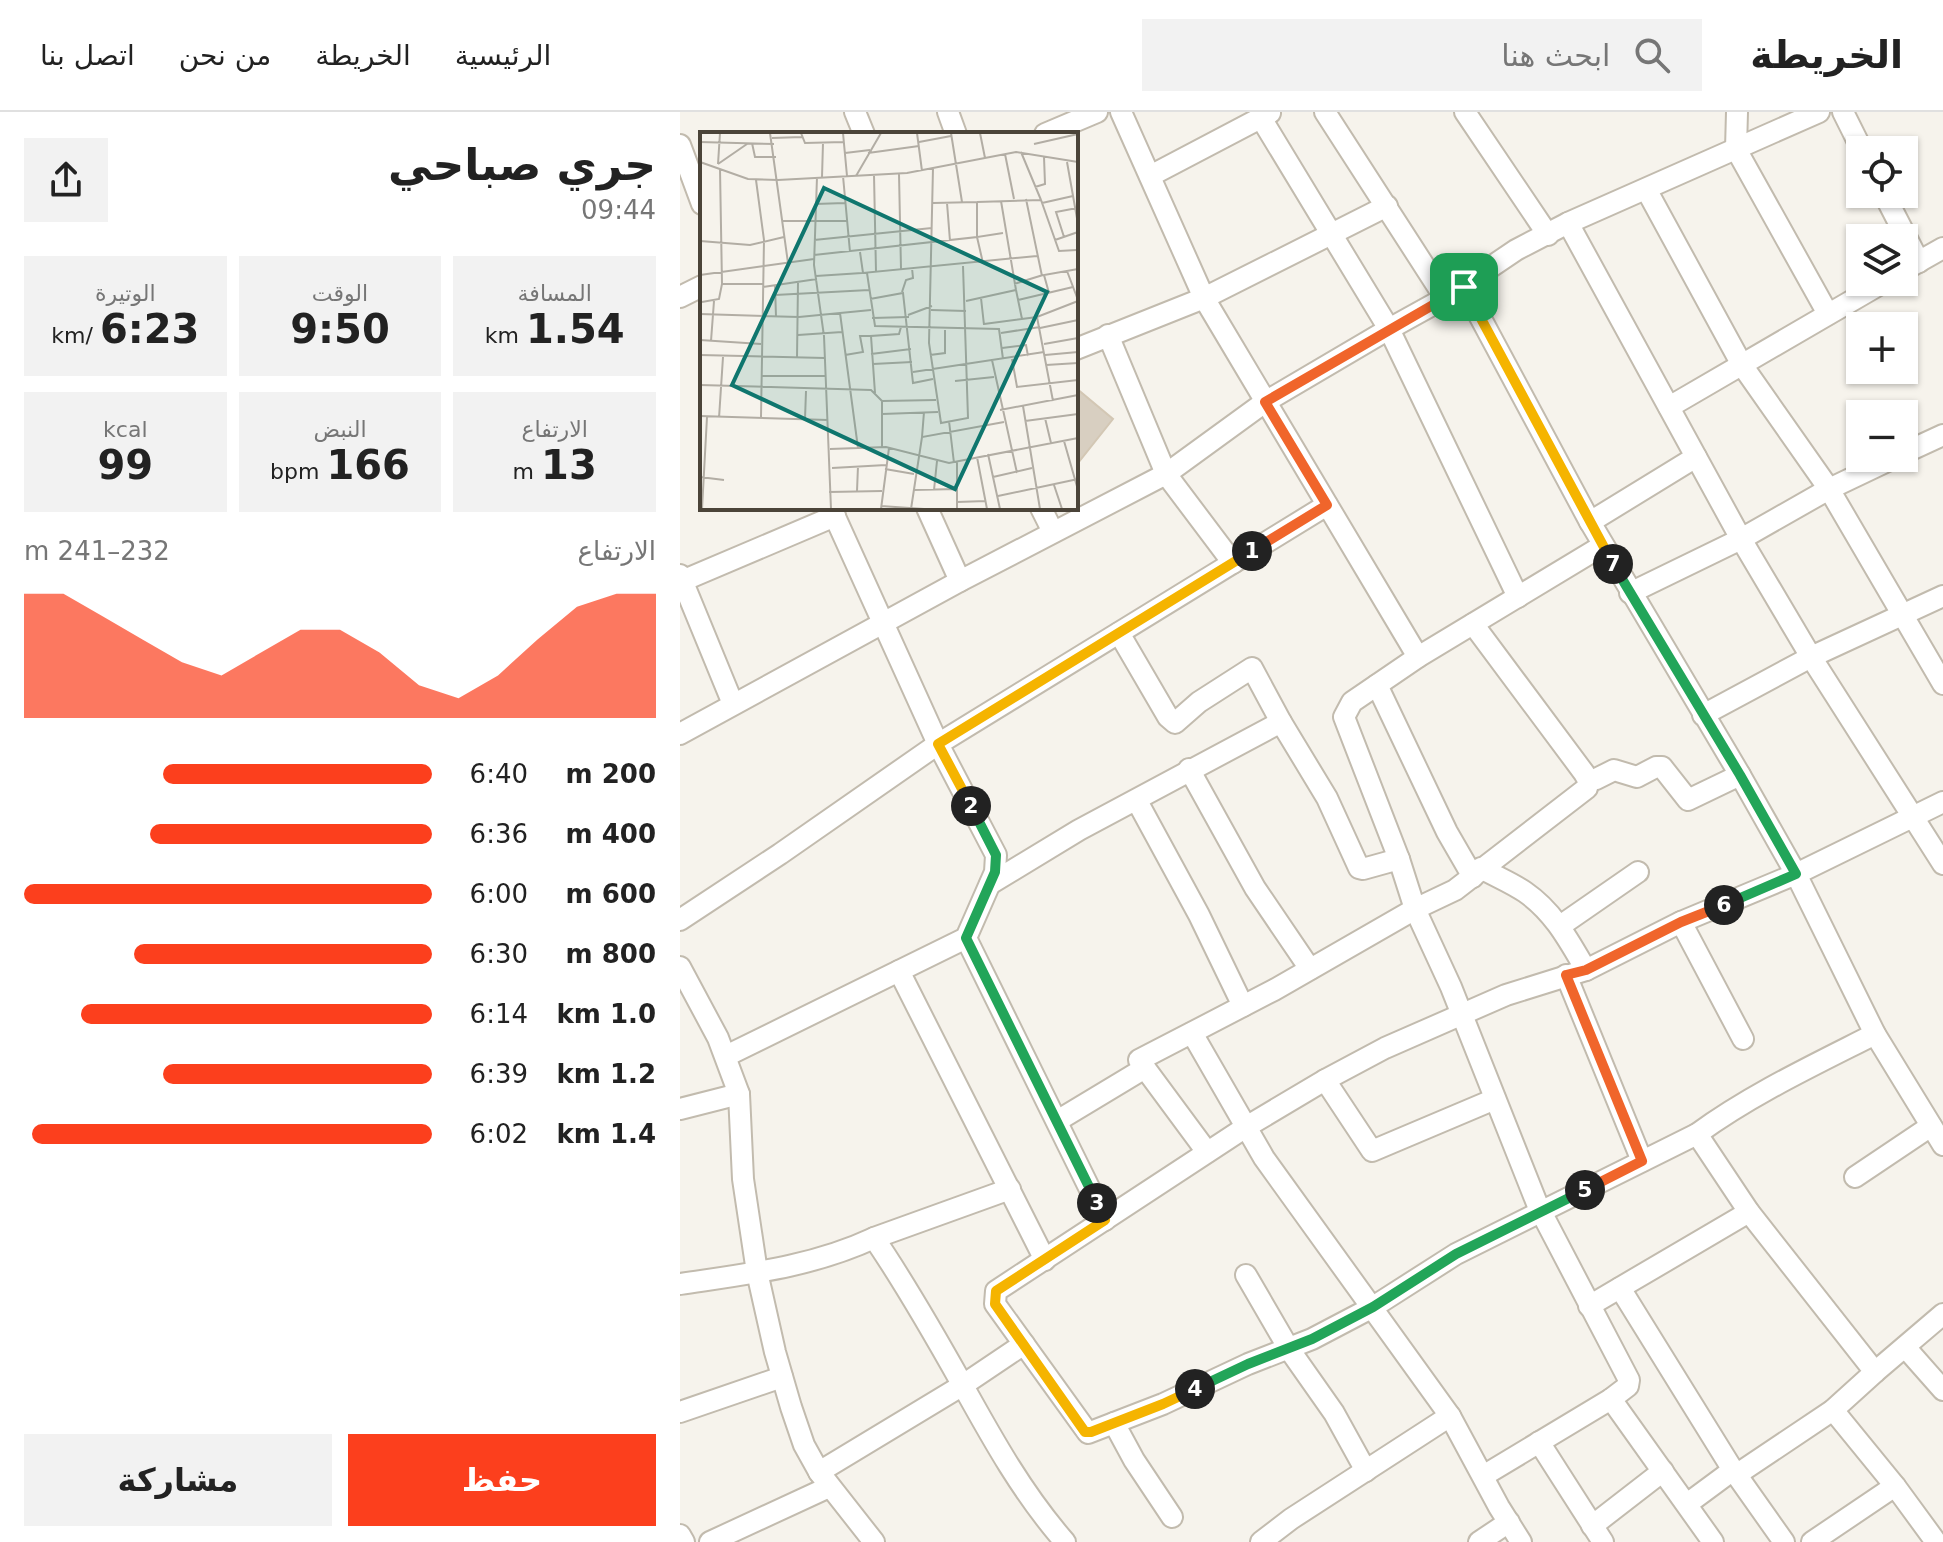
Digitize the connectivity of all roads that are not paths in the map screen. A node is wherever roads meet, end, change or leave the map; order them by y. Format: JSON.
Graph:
{"nodes":[{"id":1,"x":855,"y":112,"type":"edge"},
{"id":2,"x":948,"y":112,"type":"edge"},
{"id":3,"x":1097,"y":112,"type":"edge"},
{"id":4,"x":1121,"y":112,"type":"edge"},
{"id":5,"x":1325,"y":112,"type":"edge"},
{"id":6,"x":1465,"y":112,"type":"edge"},
{"id":7,"x":1737,"y":112,"type":"edge"},
{"id":8,"x":1819,"y":112,"type":"edge"},
{"id":9,"x":1843,"y":112,"type":"edge"},
{"id":10,"x":1267,"y":115,"type":"edge"},
{"id":11,"x":863,"y":132,"type":"edge"},
{"id":12,"x":955,"y":132,"type":"edge"},
{"id":13,"x":1050,"y":132,"type":"edge"},
{"id":14,"x":1855,"y":136,"type":"edge"},
{"id":15,"x":680,"y":145,"type":"edge"},
{"id":16,"x":1736,"y":149,"type":"junction"},
{"id":17,"x":1150,"y":176,"type":"junction"},
{"id":18,"x":1646,"y":189,"type":"junction"},
{"id":19,"x":700,"y":199,"type":"edge"},
{"id":20,"x":1387,"y":206,"type":"junction"},
{"id":21,"x":1568,"y":223,"type":"junction"},
{"id":22,"x":1332,"y":234,"type":"junction"},
{"id":23,"x":1548,"y":235,"type":"junction"},
{"id":24,"x":1943,"y":248,"type":"edge"},
{"id":25,"x":1918,"y":262,"type":"edge"},
{"id":26,"x":700,"y":287,"type":"edge"},
{"id":27,"x":1464,"y":287,"type":"junction"},
{"id":28,"x":1860,"y":296,"type":"edge"},
{"id":29,"x":680,"y":297,"type":"edge"},
{"id":30,"x":1204,"y":298,"type":"junction"},
{"id":31,"x":1445,"y":298,"type":"junction"},
{"id":32,"x":1828,"y":314,"type":"junction"},
{"id":33,"x":1389,"y":329,"type":"junction"},
{"id":34,"x":1108,"y":335,"type":"junction"},
{"id":35,"x":1078,"y":348,"type":"edge"},
{"id":36,"x":1742,"y":365,"type":"junction"},
{"id":37,"x":1265,"y":402,"type":"junction"},
{"id":38,"x":1669,"y":407,"type":"junction"},
{"id":39,"x":1943,"y":435,"type":"edge"},
{"id":40,"x":1918,"y":447,"type":"edge"},
{"id":41,"x":1696,"y":457,"type":"junction"},
{"id":42,"x":1865,"y":472,"type":"edge"},
{"id":43,"x":1166,"y":474,"type":"junction"},
{"id":44,"x":1829,"y":489,"type":"junction"},
{"id":45,"x":1327,"y":505,"type":"junction"},
{"id":46,"x":928,"y":510,"type":"edge"},
{"id":47,"x":1042,"y":510,"type":"edge"},
{"id":48,"x":833,"y":512,"type":"edge"},
{"id":49,"x":1590,"y":522,"type":"junction"},
{"id":50,"x":1053,"y":532,"type":"junction"},
{"id":51,"x":1741,"y":539,"type":"junction"},
{"id":52,"x":1602,"y":546,"type":"junction"},
{"id":53,"x":1233,"y":563,"type":"junction"},
{"id":54,"x":681,"y":578,"type":"edge"},
{"id":55,"x":960,"y":581,"type":"junction"},
{"id":56,"x":1630,"y":593,"type":"junction"},
{"id":57,"x":1943,"y":596,"type":"edge"},
{"id":58,"x":1518,"y":597,"type":"junction"},
{"id":59,"x":1902,"y":615,"type":"junction"},
{"id":60,"x":881,"y":623,"type":"junction"},
{"id":61,"x":1473,"y":624,"type":"junction"},
{"id":62,"x":1119,"y":633,"type":"junction"},
{"id":63,"x":1418,"y":657,"type":"junction"},
{"id":64,"x":1811,"y":657,"type":"junction"},
{"id":65,"x":1943,"y":684,"type":"edge"},
{"id":66,"x":1377,"y":685,"type":"junction"},
{"id":67,"x":733,"y":704,"type":"junction"},
{"id":68,"x":1703,"y":715,"type":"junction"},
{"id":69,"x":1281,"y":722,"type":"junction"},
{"id":70,"x":680,"y":734,"type":"edge"},
{"id":71,"x":938,"y":744,"type":"junction"},
{"id":72,"x":1189,"y":769,"type":"junction"},
{"id":73,"x":1740,"y":775,"type":"junction"},
{"id":74,"x":1588,"y":780,"type":"junction"},
{"id":75,"x":1137,"y":801,"type":"junction"},
{"id":76,"x":1943,"y":802,"type":"edge"},
{"id":77,"x":1911,"y":816,"type":"junction"},
{"id":78,"x":1399,"y":859,"type":"junction"},
{"id":79,"x":1943,"y":864,"type":"edge"},
{"id":80,"x":1477,"y":872,"type":"junction"},
{"id":81,"x":1638,"y":872,"type":"dead end"},
{"id":82,"x":1796,"y":874,"type":"junction"},
{"id":83,"x":990,"y":884,"type":"junction"},
{"id":84,"x":1415,"y":909,"type":"junction"},
{"id":85,"x":680,"y":920,"type":"edge"},
{"id":86,"x":1681,"y":922,"type":"junction"},
{"id":87,"x":1560,"y":926,"type":"junction"},
{"id":88,"x":966,"y":938,"type":"junction"},
{"id":89,"x":680,"y":967,"type":"edge"},
{"id":90,"x":1310,"y":969,"type":"junction"},
{"id":91,"x":899,"y":971,"type":"junction"},
{"id":92,"x":1576,"y":973,"type":"junction"},
{"id":93,"x":1243,"y":1006,"type":"junction"},
{"id":94,"x":1461,"y":1015,"type":"junction"},
{"id":95,"x":1192,"y":1033,"type":"junction"},
{"id":96,"x":1875,"y":1034,"type":"junction"},
{"id":97,"x":1743,"y":1039,"type":"dead end"},
{"id":98,"x":726,"y":1056,"type":"junction"},
{"id":99,"x":1145,"y":1068,"type":"junction"},
{"id":100,"x":1325,"y":1080,"type":"junction"},
{"id":101,"x":739,"y":1094,"type":"junction"},
{"id":102,"x":1495,"y":1099,"type":"junction"},
{"id":103,"x":680,"y":1109,"type":"edge"},
{"id":104,"x":1057,"y":1121,"type":"junction"},
{"id":105,"x":1246,"y":1127,"type":"junction"},
{"id":106,"x":1697,"y":1134,"type":"junction"},
{"id":107,"x":1938,"y":1134,"type":"edge"},
{"id":108,"x":1207,"y":1152,"type":"junction"},
{"id":109,"x":1642,"y":1161,"type":"junction"},
{"id":110,"x":1855,"y":1177,"type":"dead end"},
{"id":111,"x":1010,"y":1189,"type":"junction"},
{"id":112,"x":1541,"y":1212,"type":"junction"},
{"id":113,"x":1749,"y":1212,"type":"junction"},
{"id":114,"x":1105,"y":1220,"type":"junction"},
{"id":115,"x":874,"y":1238,"type":"junction"},
{"id":116,"x":1045,"y":1260,"type":"junction"},
{"id":117,"x":757,"y":1272,"type":"junction"},
{"id":118,"x":1246,"y":1275,"type":"dead end"},
{"id":119,"x":680,"y":1284,"type":"edge"},
{"id":120,"x":1620,"y":1288,"type":"junction"},
{"id":121,"x":1589,"y":1306,"type":"junction"},
{"id":122,"x":1373,"y":1307,"type":"junction"},
{"id":123,"x":1943,"y":1314,"type":"edge"},
{"id":124,"x":1024,"y":1344,"type":"junction"},
{"id":125,"x":1905,"y":1347,"type":"junction"},
{"id":126,"x":1289,"y":1349,"type":"junction"},
{"id":127,"x":1875,"y":1372,"type":"junction"},
{"id":128,"x":782,"y":1377,"type":"junction"},
{"id":129,"x":963,"y":1385,"type":"junction"},
{"id":130,"x":1943,"y":1390,"type":"edge"},
{"id":131,"x":1611,"y":1399,"type":"junction"},
{"id":132,"x":1833,"y":1410,"type":"junction"},
{"id":133,"x":680,"y":1412,"type":"edge"},
{"id":134,"x":1450,"y":1416,"type":"junction"},
{"id":135,"x":1114,"y":1423,"type":"junction"},
{"id":136,"x":1539,"y":1442,"type":"junction"},
{"id":137,"x":1366,"y":1471,"type":"junction"},
{"id":138,"x":1663,"y":1471,"type":"junction"},
{"id":139,"x":1735,"y":1473,"type":"junction"},
{"id":140,"x":1483,"y":1476,"type":"junction"},
{"id":141,"x":824,"y":1480,"type":"junction"},
{"id":142,"x":1895,"y":1486,"type":"junction"},
{"id":143,"x":1687,"y":1504,"type":"junction"},
{"id":144,"x":1172,"y":1517,"type":"dead end"},
{"id":145,"x":1509,"y":1522,"type":"junction"},
{"id":146,"x":1598,"y":1534,"type":"edge"},
{"id":147,"x":680,"y":1535,"type":"edge"},
{"id":148,"x":684,"y":1542,"type":"edge"},
{"id":149,"x":710,"y":1542,"type":"edge"},
{"id":150,"x":874,"y":1542,"type":"edge"},
{"id":151,"x":1065,"y":1542,"type":"edge"},
{"id":152,"x":1261,"y":1542,"type":"edge"},
{"id":153,"x":1479,"y":1542,"type":"edge"},
{"id":154,"x":1521,"y":1542,"type":"edge"},
{"id":155,"x":1713,"y":1542,"type":"edge"},
{"id":156,"x":1784,"y":1542,"type":"edge"},
{"id":157,"x":1793,"y":1542,"type":"edge"},
{"id":158,"x":1812,"y":1542,"type":"edge"},
{"id":159,"x":1936,"y":1542,"type":"edge"}],
"edges":[{"from":1,"to":11,"type":"street"},
{"from":2,"to":12,"type":"street"},
{"from":3,"to":13,"type":"street"},
{"from":4,"to":17,"type":"street"},
{"from":5,"to":20,"type":"street"},
{"from":6,"to":23,"type":"street"},
{"from":7,"to":16,"type":"street"},
{"from":8,"to":16,"type":"street"},
{"from":9,"to":14,"type":"street"},
{"from":10,"to":17,"type":"street"},
{"from":10,"to":22,"type":"street"},
{"from":15,"to":19,"type":"street"},
{"from":16,"to":18,"type":"street"},
{"from":16,"to":32,"type":"street"},
{"from":17,"to":30,"type":"street"},
{"from":18,"to":21,"type":"street"},
{"from":18,"to":36,"type":"street"},
{"from":20,"to":22,"type":"street"},
{"from":20,"to":31,"type":"street"},
{"from":21,"to":23,"type":"street"},
{"from":21,"to":38,"type":"street"},
{"from":22,"to":30,"type":"street"},
{"from":22,"to":33,"type":"street"},
{"from":23,"to":27,"type":"street"},
{"from":24,"to":25,"type":"street"},
{"from":26,"to":29,"type":"street"},
{"from":27,"to":31,"type":"street"},
{"from":27,"to":49,"type":"street"},
{"from":28,"to":32,"type":"street"},
{"from":30,"to":34,"type":"street"},
{"from":30,"to":37,"type":"street"},
{"from":31,"to":33,"type":"street"},
{"from":32,"to":36,"type":"street"},
{"from":33,"to":37,"type":"street"},
{"from":33,"to":58,"type":"street"},
{"from":34,"to":35,"type":"street"},
{"from":34,"to":43,"type":"street"},
{"from":36,"to":38,"type":"street"},
{"from":36,"to":44,"type":"street"},
{"from":37,"to":43,"type":"street"},
{"from":37,"to":45,"type":"street"},
{"from":38,"to":41,"type":"street"},
{"from":39,"to":40,"type":"street"},
{"from":41,"to":49,"type":"street"},
{"from":41,"to":51,"type":"street"},
{"from":42,"to":44,"type":"street"},
{"from":43,"to":50,"type":"street"},
{"from":43,"to":53,"type":"street"},
{"from":44,"to":51,"type":"street"},
{"from":44,"to":59,"type":"street"},
{"from":45,"to":53,"type":"street"},
{"from":45,"to":63,"type":"street"},
{"from":46,"to":55,"type":"street"},
{"from":47,"to":50,"type":"street"},
{"from":48,"to":54,"type":"street"},
{"from":48,"to":60,"type":"street"},
{"from":49,"to":52,"type":"street"},
{"from":50,"to":55,"type":"street"},
{"from":51,"to":56,"type":"street"},
{"from":51,"to":64,"type":"street"},
{"from":52,"to":56,"type":"street"},
{"from":52,"to":58,"type":"street"},
{"from":53,"to":62,"type":"street"},
{"from":54,"to":67,"type":"street"},
{"from":55,"to":60,"type":"street"},
{"from":56,"to":68,"type":"street"},
{"from":57,"to":59,"type":"street"},
{"from":58,"to":61,"type":"street"},
{"from":59,"to":64,"type":"street"},
{"from":59,"to":65,"type":"street"},
{"from":60,"to":67,"type":"street"},
{"from":60,"to":71,"type":"street"},
{"from":61,"to":63,"type":"street"},
{"from":61,"to":74,"type":"street"},
{"from":62,"to":69,"type":"street"},
{"from":62,"to":71,"type":"street"},
{"from":63,"to":66,"type":"street"},
{"from":64,"to":68,"type":"street"},
{"from":64,"to":77,"type":"street"},
{"from":66,"to":78,"type":"street"},
{"from":66,"to":80,"type":"street"},
{"from":67,"to":70,"type":"street"},
{"from":68,"to":73,"type":"street"},
{"from":69,"to":72,"type":"street"},
{"from":69,"to":78,"type":"street"},
{"from":71,"to":83,"type":"street"},
{"from":71,"to":85,"type":"street"},
{"from":72,"to":75,"type":"street"},
{"from":72,"to":90,"type":"street"},
{"from":73,"to":74,"type":"street"},
{"from":73,"to":82,"type":"street"},
{"from":74,"to":80,"type":"street"},
{"from":75,"to":83,"type":"street"},
{"from":75,"to":93,"type":"street"},
{"from":76,"to":77,"type":"street"},
{"from":77,"to":79,"type":"street"},
{"from":77,"to":82,"type":"street"},
{"from":78,"to":84,"type":"street"},
{"from":80,"to":84,"type":"street"},
{"from":80,"to":87,"type":"street"},
{"from":81,"to":87,"type":"street"},
{"from":82,"to":86,"type":"street"},
{"from":82,"to":96,"type":"street"},
{"from":83,"to":88,"type":"street"},
{"from":84,"to":90,"type":"street"},
{"from":84,"to":94,"type":"street"},
{"from":86,"to":92,"type":"street"},
{"from":86,"to":97,"type":"street"},
{"from":87,"to":92,"type":"street"},
{"from":88,"to":91,"type":"street"},
{"from":88,"to":104,"type":"street"},
{"from":89,"to":98,"type":"street"},
{"from":90,"to":93,"type":"street"},
{"from":91,"to":98,"type":"street"},
{"from":91,"to":111,"type":"street"},
{"from":92,"to":94,"type":"street"},
{"from":92,"to":109,"type":"street"},
{"from":93,"to":95,"type":"street"},
{"from":94,"to":100,"type":"street"},
{"from":94,"to":102,"type":"street"},
{"from":95,"to":99,"type":"street"},
{"from":95,"to":105,"type":"street"},
{"from":96,"to":106,"type":"street"},
{"from":96,"to":107,"type":"street"},
{"from":98,"to":101,"type":"street"},
{"from":99,"to":104,"type":"street"},
{"from":99,"to":108,"type":"street"},
{"from":100,"to":102,"type":"street"},
{"from":100,"to":105,"type":"street"},
{"from":101,"to":103,"type":"street"},
{"from":101,"to":117,"type":"street"},
{"from":102,"to":112,"type":"street"},
{"from":104,"to":114,"type":"street"},
{"from":105,"to":108,"type":"street"},
{"from":105,"to":122,"type":"street"},
{"from":106,"to":109,"type":"street"},
{"from":106,"to":113,"type":"street"},
{"from":107,"to":110,"type":"street"},
{"from":108,"to":114,"type":"street"},
{"from":109,"to":112,"type":"street"},
{"from":111,"to":115,"type":"street"},
{"from":111,"to":116,"type":"street"},
{"from":112,"to":121,"type":"street"},
{"from":112,"to":122,"type":"street"},
{"from":113,"to":120,"type":"street"},
{"from":113,"to":127,"type":"street"},
{"from":114,"to":116,"type":"street"},
{"from":115,"to":117,"type":"street"},
{"from":115,"to":129,"type":"street"},
{"from":116,"to":124,"type":"street"},
{"from":117,"to":119,"type":"street"},
{"from":117,"to":128,"type":"street"},
{"from":118,"to":126,"type":"street"},
{"from":120,"to":121,"type":"street"},
{"from":120,"to":139,"type":"street"},
{"from":121,"to":131,"type":"street"},
{"from":122,"to":126,"type":"street"},
{"from":122,"to":134,"type":"street"},
{"from":123,"to":125,"type":"street"},
{"from":124,"to":129,"type":"street"},
{"from":124,"to":135,"type":"street"},
{"from":125,"to":127,"type":"street"},
{"from":125,"to":130,"type":"street"},
{"from":126,"to":135,"type":"street"},
{"from":126,"to":137,"type":"street"},
{"from":127,"to":132,"type":"street"},
{"from":128,"to":133,"type":"street"},
{"from":128,"to":141,"type":"street"},
{"from":129,"to":141,"type":"street"},
{"from":129,"to":151,"type":"street"},
{"from":131,"to":136,"type":"street"},
{"from":131,"to":138,"type":"street"},
{"from":132,"to":139,"type":"street"},
{"from":132,"to":142,"type":"street"},
{"from":134,"to":137,"type":"street"},
{"from":134,"to":140,"type":"street"},
{"from":135,"to":144,"type":"street"},
{"from":136,"to":140,"type":"street"},
{"from":136,"to":146,"type":"street"},
{"from":137,"to":152,"type":"street"},
{"from":138,"to":143,"type":"street"},
{"from":138,"to":146,"type":"street"},
{"from":139,"to":143,"type":"street"},
{"from":139,"to":156,"type":"street"},
{"from":140,"to":145,"type":"street"},
{"from":141,"to":149,"type":"street"},
{"from":141,"to":150,"type":"street"},
{"from":142,"to":158,"type":"street"},
{"from":142,"to":159,"type":"street"},
{"from":143,"to":155,"type":"street"},
{"from":145,"to":153,"type":"street"},
{"from":145,"to":154,"type":"street"},
{"from":147,"to":148,"type":"street"},
{"from":157,"to":158,"type":"street"}]}
